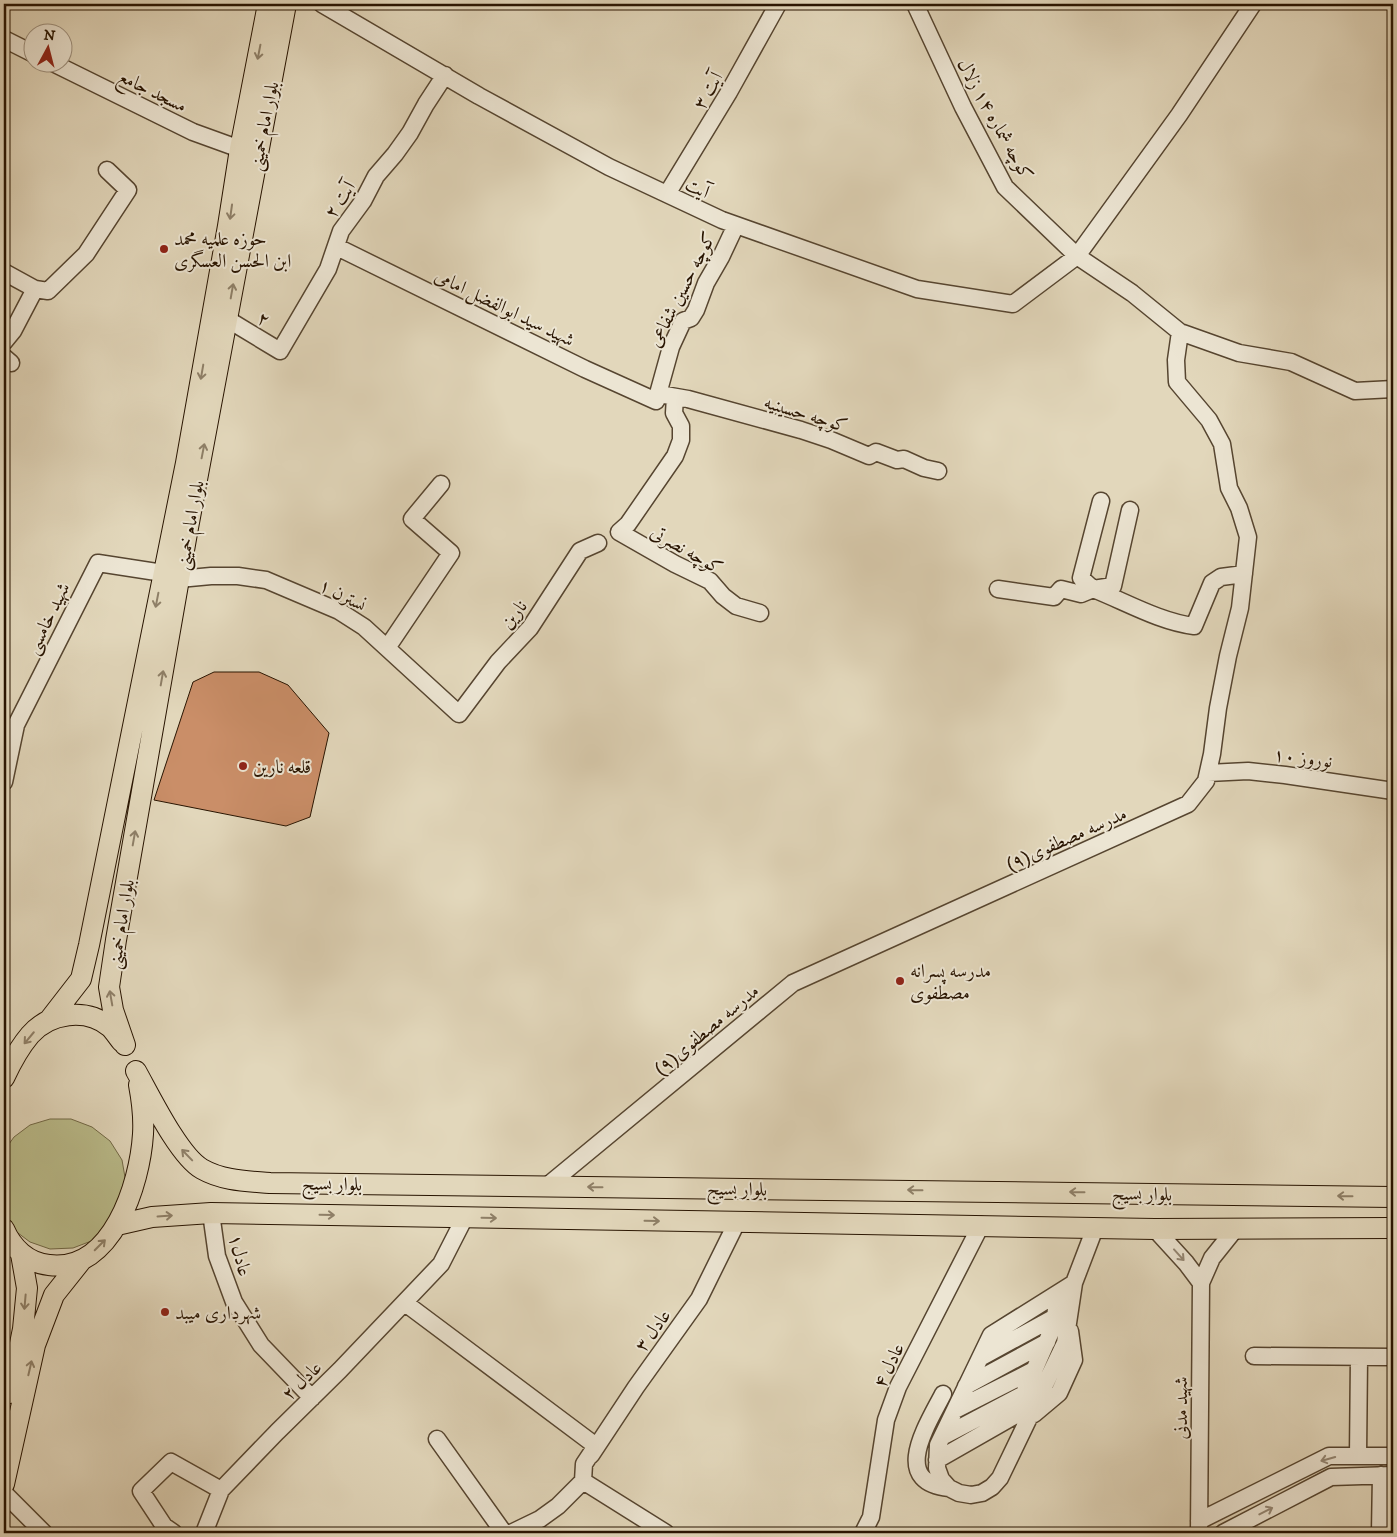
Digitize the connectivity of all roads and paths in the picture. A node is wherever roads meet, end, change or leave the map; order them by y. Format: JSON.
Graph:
{"nodes":[{"id":1,"x":268,"y":4,"type":"edge"},
{"id":2,"x":286,"y":4,"type":"edge"},
{"id":3,"x":322,"y":4,"type":"edge"},
{"id":4,"x":778,"y":4,"type":"edge"},
{"id":5,"x":915,"y":4,"type":"edge"},
{"id":6,"x":1253,"y":4,"type":"edge"},
{"id":7,"x":4,"y":39,"type":"edge"},
{"id":8,"x":22,"y":48,"type":"edge"},
{"id":9,"x":71,"y":72,"type":"edge"},
{"id":10,"x":445,"y":75,"type":"junction"},
{"id":11,"x":249,"y":152,"type":"junction"},
{"id":12,"x":107,"y":170,"type":"dead end"},
{"id":13,"x":667,"y":194,"type":"junction"},
{"id":14,"x":736,"y":225,"type":"junction"},
{"id":15,"x":337,"y":247,"type":"junction"},
{"id":16,"x":1077,"y":256,"type":"junction"},
{"id":17,"x":4,"y":272,"type":"edge"},
{"id":18,"x":34,"y":289,"type":"junction"},
{"id":19,"x":227,"y":319,"type":"junction"},
{"id":20,"x":1180,"y":332,"type":"junction"},
{"id":21,"x":4,"y":342,"type":"edge"},
{"id":22,"x":280,"y":351,"type":"joint"},
{"id":23,"x":1393,"y":388,"type":"edge"},
{"id":24,"x":657,"y":397,"type":"junction"},
{"id":25,"x":675,"y":397,"type":"junction"},
{"id":26,"x":938,"y":471,"type":"dead end"},
{"id":27,"x":441,"y":484,"type":"dead end"},
{"id":28,"x":1100,"y":501,"type":"dead end"},
{"id":29,"x":1130,"y":510,"type":"dead end"},
{"id":30,"x":598,"y":543,"type":"dead end"},
{"id":31,"x":1244,"y":574,"type":"junction"},
{"id":32,"x":171,"y":576,"type":"junction"},
{"id":33,"x":998,"y":589,"type":"dead end"},
{"id":34,"x":1093,"y":589,"type":"junction"},
{"id":35,"x":760,"y":613,"type":"dead end"},
{"id":36,"x":387,"y":648,"type":"junction"},
{"id":37,"x":459,"y":714,"type":"joint"},
{"id":38,"x":7,"y":750,"type":"edge"},
{"id":39,"x":1208,"y":773,"type":"junction"},
{"id":40,"x":4,"y":782,"type":"edge"},
{"id":41,"x":1393,"y":791,"type":"edge"},
{"id":42,"x":50,"y":1020,"type":"junction"},
{"id":43,"x":125,"y":1045,"type":"junction"},
{"id":44,"x":136,"y":1071,"type":"junction"},
{"id":45,"x":4,"y":1078,"type":"edge"},
{"id":46,"x":270,"y":1183,"type":"junction"},
{"id":47,"x":547,"y":1186,"type":"junction"},
{"id":48,"x":1393,"y":1197,"type":"edge"},
{"id":49,"x":212,"y":1213,"type":"junction"},
{"id":50,"x":267,"y":1214,"type":"junction"},
{"id":51,"x":465,"y":1217,"type":"junction"},
{"id":52,"x":736,"y":1222,"type":"junction"},
{"id":53,"x":117,"y":1225,"type":"junction"},
{"id":54,"x":981,"y":1225,"type":"junction"},
{"id":55,"x":1095,"y":1228,"type":"junction"},
{"id":56,"x":1236,"y":1228,"type":"junction"},
{"id":57,"x":1393,"y":1228,"type":"edge"},
{"id":58,"x":1155,"y":1229,"type":"junction"},
{"id":59,"x":5,"y":1232,"type":"edge"},
{"id":60,"x":21,"y":1254,"type":"junction"},
{"id":61,"x":81,"y":1262,"type":"junction"},
{"id":62,"x":1074,"y":1283,"type":"junction"},
{"id":63,"x":1201,"y":1283,"type":"junction"},
{"id":64,"x":1058,"y":1293,"type":"junction"},
{"id":65,"x":405,"y":1303,"type":"junction"},
{"id":66,"x":1062,"y":1318,"type":"junction"},
{"id":67,"x":1047,"y":1342,"type":"junction"},
{"id":68,"x":1254,"y":1356,"type":"dead end"},
{"id":69,"x":1359,"y":1357,"type":"junction"},
{"id":70,"x":1393,"y":1357,"type":"edge"},
{"id":71,"x":980,"y":1358,"type":"junction"},
{"id":72,"x":1034,"y":1370,"type":"junction"},
{"id":73,"x":966,"y":1386,"type":"junction"},
{"id":74,"x":943,"y":1394,"type":"dead end"},
{"id":75,"x":1024,"y":1394,"type":"junction"},
{"id":76,"x":312,"y":1398,"type":"junction"},
{"id":77,"x":955,"y":1410,"type":"junction"},
{"id":78,"x":4,"y":1426,"type":"edge"},
{"id":79,"x":942,"y":1437,"type":"junction"},
{"id":80,"x":437,"y":1439,"type":"dead end"},
{"id":81,"x":590,"y":1456,"type":"junction"},
{"id":82,"x":1358,"y":1456,"type":"junction"},
{"id":83,"x":1393,"y":1456,"type":"edge"},
{"id":84,"x":937,"y":1460,"type":"junction"},
{"id":85,"x":6,"y":1462,"type":"edge"},
{"id":86,"x":1387,"y":1476,"type":"edge"},
{"id":87,"x":583,"y":1481,"type":"junction"},
{"id":88,"x":4,"y":1484,"type":"edge"},
{"id":89,"x":949,"y":1488,"type":"junction"},
{"id":90,"x":221,"y":1490,"type":"junction"},
{"id":91,"x":4,"y":1493,"type":"edge"},
{"id":92,"x":1199,"y":1527,"type":"edge"},
{"id":93,"x":44,"y":1533,"type":"edge"},
{"id":94,"x":174,"y":1533,"type":"edge"},
{"id":95,"x":204,"y":1533,"type":"edge"},
{"id":96,"x":504,"y":1533,"type":"edge"},
{"id":97,"x":511,"y":1533,"type":"edge"},
{"id":98,"x":666,"y":1533,"type":"edge"},
{"id":99,"x":863,"y":1533,"type":"edge"},
{"id":100,"x":1223,"y":1533,"type":"edge"},
{"id":101,"x":1380,"y":1533,"type":"edge"}],
"edges":[{"from":1,"to":11,"type":"main road","name":"بلوار امام خمینی","one_way":true},
{"from":2,"to":11,"type":"main road","name":"بلوار امام خمینی"},
{"from":3,"to":10,"type":"street","name":"آیت"},
{"from":4,"to":13,"type":"street","name":"آیت ۳"},
{"from":5,"to":16,"type":"street","name":"کوچه شماره ۱۴ زلال"},
{"from":6,"to":16,"type":"street","name":"آیت"},
{"from":7,"to":8,"type":"street"},
{"from":9,"to":11,"type":"street","name":"مسجد جامع"},
{"from":10,"to":13,"type":"street","name":"آیت"},
{"from":10,"to":15,"type":"street","name":"آیت ۲"},
{"from":19,"to":11,"type":"main road","name":"بلوار امام خمینی","one_way":true},
{"from":11,"to":32,"type":"main road","name":"بلوار امام خمینی","one_way":true},
{"from":12,"to":18,"type":"street"},
{"from":13,"to":14,"type":"street","name":"آیت"},
{"from":14,"to":16,"type":"street","name":"آیت"},
{"from":14,"to":24,"type":"street","name":"کوچه حسین شفاعی"},
{"from":15,"to":22,"type":"street","name":"آیت ۲"},
{"from":15,"to":24,"type":"street","name":"شهید سید ابوالفضل امامی"},
{"from":16,"to":20,"type":"street","name":"کوچه شماره ۱۴ زلال"},
{"from":17,"to":18,"type":"street"},
{"from":18,"to":21,"type":"street"},
{"from":19,"to":22,"type":"street","name":"۲"},
{"from":32,"to":19,"type":"main road","name":"بلوار امام خمینی","one_way":true},
{"from":20,"to":23,"type":"street","name":"کوچه شماره ۱۴ زلال"},
{"from":20,"to":31,"type":"street","name":"مدرسه مصطفوی(۹)"},
{"from":24,"to":25,"type":"street","name":"کوچه حسینیه"},
{"from":25,"to":26,"type":"street","name":"کوچه حسینیه"},
{"from":25,"to":35,"type":"street","name":"کوچه نصرتی"},
{"from":27,"to":36,"type":"street"},
{"from":28,"to":34,"type":"street"},
{"from":29,"to":34,"type":"street"},
{"from":30,"to":37,"type":"street","name":"نارین"},
{"from":31,"to":34,"type":"street"},
{"from":31,"to":39,"type":"street","name":"مدرسه مصطفوی(۹)"},
{"from":32,"to":36,"type":"street","name":"نسترن ۱"},
{"from":32,"to":38,"type":"street","name":"شهید خامسی"},
{"from":32,"to":42,"type":"main road","name":"بلوار امام خمینی","one_way":true},
{"from":43,"to":32,"type":"main road","name":"بلوار امام خمینی","one_way":true},
{"from":33,"to":34,"type":"street"},
{"from":36,"to":37,"type":"street","name":"نسترن ۱"},
{"from":38,"to":40,"type":"street","name":"شهید خامسی"},
{"from":39,"to":41,"type":"street","name":"نوروز ۱۰"},
{"from":39,"to":47,"type":"street","name":"مدرسه مصطفوی(۹)"},
{"from":42,"to":43,"type":"main road"},
{"from":42,"to":45,"type":"main road","one_way":true},
{"from":43,"to":44,"type":"main road"},
{"from":46,"to":44,"type":"main road","name":"بلوار بسیج","one_way":true},
{"from":44,"to":53,"type":"main road"},
{"from":46,"to":47,"type":"main road","name":"بلوار بسیج"},
{"from":46,"to":50,"type":"main road"},
{"from":48,"to":47,"type":"main road","name":"بلوار بسیج","one_way":true},
{"from":49,"to":50,"type":"main road","name":"بلوار بسیج"},
{"from":53,"to":49,"type":"main road","name":"بلوار بسیج","one_way":true},
{"from":49,"to":76,"type":"street","name":"عادل۱"},
{"from":50,"to":51,"type":"main road","name":"بلوار بسیج","one_way":true},
{"from":51,"to":52,"type":"main road","name":"بلوار بسیج","one_way":true},
{"from":51,"to":65,"type":"street","name":"عادل ۲"},
{"from":52,"to":54,"type":"main road","name":"بلوار بسیج"},
{"from":52,"to":81,"type":"street","name":"عادل ۳"},
{"from":61,"to":53,"type":"main road","one_way":true},
{"from":54,"to":55,"type":"main road","name":"بلوار بسیج"},
{"from":54,"to":99,"type":"street","name":"عادل ۴"},
{"from":55,"to":58,"type":"main road","name":"بلوار بسیج"},
{"from":55,"to":62,"type":"street"},
{"from":56,"to":57,"type":"main road","name":"بلوار بسیج"},
{"from":56,"to":58,"type":"main road","name":"بلوار بسیج"},
{"from":56,"to":63,"type":"street","name":"شهید مدنی"},
{"from":58,"to":63,"type":"street","one_way":true},
{"from":59,"to":60,"type":"main road"},
{"from":60,"to":61,"type":"main road"},
{"from":60,"to":78,"type":"main road","one_way":true},
{"from":85,"to":61,"type":"main road","one_way":true},
{"from":62,"to":64,"type":"street"},
{"from":62,"to":66,"type":"street"},
{"from":63,"to":92,"type":"street","name":"شهید مدنی"},
{"from":64,"to":66,"type":"street"},
{"from":64,"to":71,"type":"street"},
{"from":65,"to":76,"type":"street","name":"عادل ۲"},
{"from":65,"to":81,"type":"street"},
{"from":66,"to":67,"type":"street"},
{"from":66,"to":71,"type":"street"},
{"from":66,"to":89,"type":"street"},
{"from":67,"to":72,"type":"street"},
{"from":67,"to":73,"type":"street"},
{"from":68,"to":69,"type":"street"},
{"from":69,"to":70,"type":"street"},
{"from":69,"to":82,"type":"street"},
{"from":71,"to":73,"type":"street"},
{"from":72,"to":75,"type":"street"},
{"from":72,"to":77,"type":"street"},
{"from":73,"to":77,"type":"street"},
{"from":74,"to":89,"type":"street"},
{"from":75,"to":79,"type":"street"},
{"from":75,"to":84,"type":"street"},
{"from":76,"to":90,"type":"street","name":"عادل ۲"},
{"from":77,"to":79,"type":"street"},
{"from":79,"to":84,"type":"street"},
{"from":80,"to":96,"type":"street"},
{"from":81,"to":87,"type":"street"},
{"from":82,"to":83,"type":"street"},
{"from":82,"to":92,"type":"street","one_way":true},
{"from":84,"to":89,"type":"street"},
{"from":85,"to":88,"type":"main road"},
{"from":100,"to":86,"type":"street","one_way":true},
{"from":86,"to":101,"type":"street"},
{"from":87,"to":97,"type":"street"},
{"from":87,"to":98,"type":"street"},
{"from":90,"to":94,"type":"street"},
{"from":90,"to":95,"type":"street"},
{"from":91,"to":93,"type":"street"}]}
